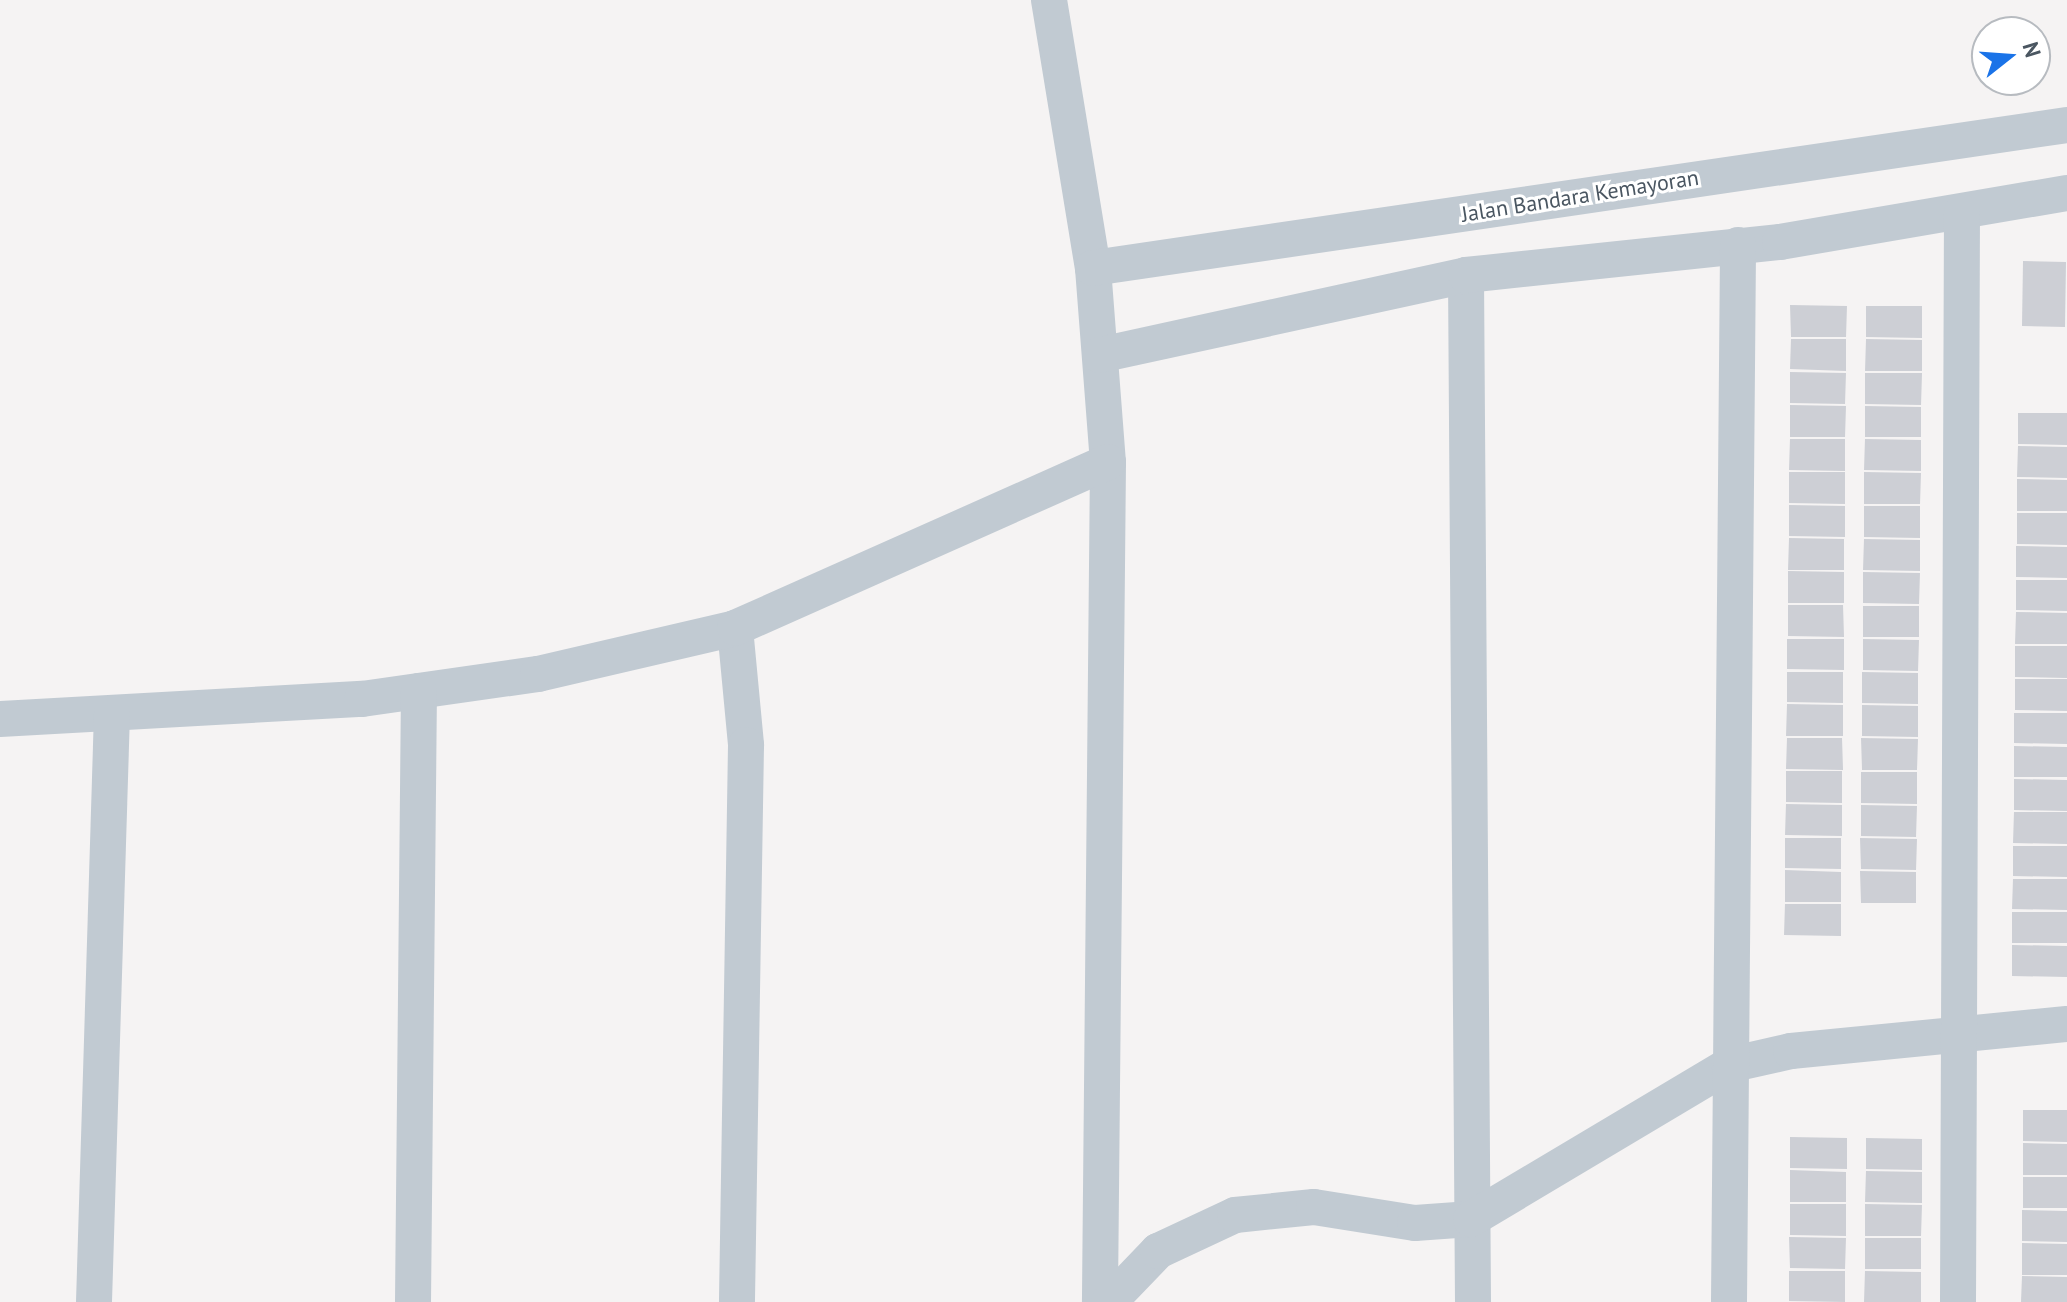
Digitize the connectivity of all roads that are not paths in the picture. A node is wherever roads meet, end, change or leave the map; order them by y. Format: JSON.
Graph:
{"nodes":[{"id":1,"x":1049,"y":0,"type":"edge"},
{"id":2,"x":2067,"y":125,"type":"edge"},
{"id":3,"x":2067,"y":193,"type":"edge"},
{"id":4,"x":1962,"y":212,"type":"junction"},
{"id":5,"x":1738,"y":245,"type":"junction"},
{"id":6,"x":1093,"y":268,"type":"junction"},
{"id":7,"x":1466,"y":275,"type":"junction"},
{"id":8,"x":1100,"y":355,"type":"junction"},
{"id":9,"x":1108,"y":462,"type":"junction"},
{"id":10,"x":735,"y":628,"type":"junction"},
{"id":11,"x":419,"y":691,"type":"junction"},
{"id":12,"x":112,"y":713,"type":"junction"},
{"id":13,"x":0,"y":719,"type":"edge"},
{"id":14,"x":2067,"y":1024,"type":"edge"},
{"id":15,"x":1960,"y":1038,"type":"junction"},
{"id":16,"x":1729,"y":1065,"type":"junction"},
{"id":17,"x":1471,"y":1219,"type":"junction"},
{"id":18,"x":94,"y":1302,"type":"edge"},
{"id":19,"x":413,"y":1302,"type":"edge"},
{"id":20,"x":737,"y":1302,"type":"edge"},
{"id":21,"x":1100,"y":1302,"type":"edge"},
{"id":22,"x":1109,"y":1302,"type":"edge"},
{"id":23,"x":1473,"y":1302,"type":"edge"},
{"id":24,"x":1729,"y":1302,"type":"edge"},
{"id":25,"x":1958,"y":1302,"type":"edge"}],
"edges":[{"from":1,"to":6,"type":"street"},
{"from":2,"to":6,"type":"street","name":"Jalan Bandara Kemayoran"},
{"from":3,"to":4,"type":"street"},
{"from":4,"to":5,"type":"street"},
{"from":4,"to":15,"type":"street"},
{"from":5,"to":7,"type":"street"},
{"from":5,"to":16,"type":"street"},
{"from":6,"to":8,"type":"street"},
{"from":7,"to":8,"type":"street"},
{"from":7,"to":17,"type":"street"},
{"from":8,"to":9,"type":"street"},
{"from":9,"to":10,"type":"street"},
{"from":9,"to":21,"type":"street"},
{"from":10,"to":11,"type":"street"},
{"from":10,"to":20,"type":"street"},
{"from":11,"to":12,"type":"street"},
{"from":11,"to":19,"type":"street"},
{"from":12,"to":13,"type":"street"},
{"from":12,"to":18,"type":"street"},
{"from":14,"to":15,"type":"street"},
{"from":15,"to":16,"type":"street"},
{"from":15,"to":25,"type":"street"},
{"from":16,"to":17,"type":"street"},
{"from":16,"to":24,"type":"street"},
{"from":17,"to":22,"type":"street"},
{"from":17,"to":23,"type":"street"}]}
